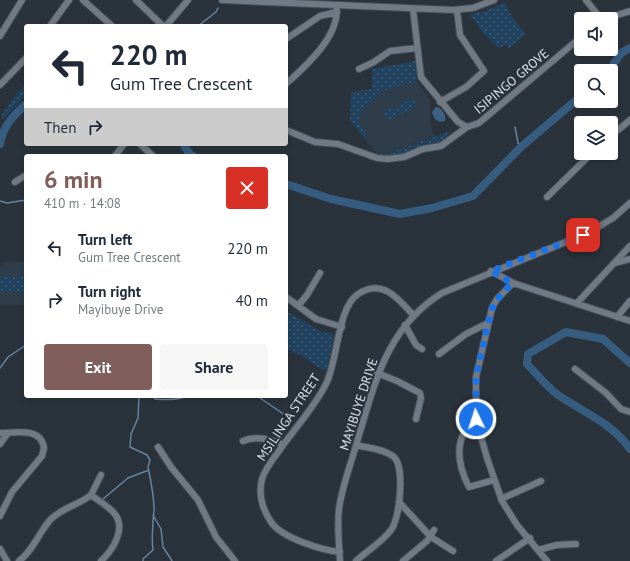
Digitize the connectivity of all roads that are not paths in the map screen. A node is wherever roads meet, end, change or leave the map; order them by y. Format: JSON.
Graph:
{"nodes":[{"id":1,"x":22,"y":0,"type":"edge"},
{"id":2,"x":69,"y":0,"type":"edge"},
{"id":3,"x":82,"y":0,"type":"edge"},
{"id":4,"x":136,"y":0,"type":"edge"},
{"id":5,"x":188,"y":0,"type":"edge"},
{"id":6,"x":222,"y":0,"type":"edge"},
{"id":7,"x":386,"y":0,"type":"edge"},
{"id":8,"x":494,"y":0,"type":"edge"},
{"id":9,"x":586,"y":0,"type":"edge"},
{"id":10,"x":388,"y":7,"type":"junction"},
{"id":11,"x":337,"y":8,"type":"junction"},
{"id":12,"x":413,"y":8,"type":"junction"},
{"id":13,"x":457,"y":10,"type":"junction"},
{"id":14,"x":630,"y":11,"type":"edge"},
{"id":15,"x":595,"y":12,"type":"edge"},
{"id":16,"x":618,"y":15,"type":"edge"},
{"id":17,"x":52,"y":24,"type":"edge"},
{"id":18,"x":110,"y":24,"type":"edge"},
{"id":19,"x":162,"y":24,"type":"edge"},
{"id":20,"x":166,"y":24,"type":"edge"},
{"id":21,"x":0,"y":36,"type":"edge"},
{"id":22,"x":288,"y":38,"type":"edge"},
{"id":23,"x":574,"y":43,"type":"edge"},
{"id":24,"x":417,"y":48,"type":"junction"},
{"id":25,"x":24,"y":60,"type":"edge"},
{"id":26,"x":359,"y":69,"type":"dead end"},
{"id":27,"x":288,"y":82,"type":"edge"},
{"id":28,"x":0,"y":85,"type":"edge"},
{"id":29,"x":440,"y":102,"type":"junction"},
{"id":30,"x":630,"y":120,"type":"edge"},
{"id":31,"x":467,"y":127,"type":"junction"},
{"id":32,"x":618,"y":130,"type":"edge"},
{"id":33,"x":288,"y":131,"type":"edge"},
{"id":34,"x":144,"y":146,"type":"edge"},
{"id":35,"x":151,"y":154,"type":"edge"},
{"id":36,"x":585,"y":160,"type":"edge"},
{"id":37,"x":24,"y":176,"type":"edge"},
{"id":38,"x":15,"y":182,"type":"dead end"},
{"id":39,"x":547,"y":197,"type":"dead end"},
{"id":40,"x":630,"y":203,"type":"edge"},
{"id":41,"x":630,"y":246,"type":"edge"},
{"id":42,"x":630,"y":259,"type":"edge"},
{"id":43,"x":614,"y":263,"type":"junction"},
{"id":44,"x":491,"y":271,"type":"junction"},
{"id":45,"x":320,"y":273,"type":"dead end"},
{"id":46,"x":512,"y":283,"type":"junction"},
{"id":47,"x":288,"y":298,"type":"edge"},
{"id":48,"x":630,"y":301,"type":"edge"},
{"id":49,"x":577,"y":303,"type":"junction"},
{"id":50,"x":298,"y":306,"type":"junction"},
{"id":51,"x":414,"y":315,"type":"junction"},
{"id":52,"x":617,"y":317,"type":"junction"},
{"id":53,"x":630,"y":321,"type":"edge"},
{"id":54,"x":488,"y":323,"type":"junction"},
{"id":55,"x":405,"y":325,"type":"junction"},
{"id":56,"x":342,"y":327,"type":"junction"},
{"id":57,"x":422,"y":349,"type":"dead end"},
{"id":58,"x":439,"y":354,"type":"dead end"},
{"id":59,"x":574,"y":369,"type":"dead end"},
{"id":60,"x":377,"y":373,"type":"junction"},
{"id":61,"x":630,"y":412,"type":"edge"},
{"id":62,"x":416,"y":419,"type":"dead end"},
{"id":63,"x":476,"y":419,"type":"junction"},
{"id":64,"x":0,"y":432,"type":"edge"},
{"id":65,"x":8,"y":433,"type":"junction"},
{"id":66,"x":243,"y":441,"type":"dead end"},
{"id":67,"x":0,"y":444,"type":"edge"},
{"id":68,"x":283,"y":444,"type":"junction"},
{"id":69,"x":356,"y":445,"type":"junction"},
{"id":70,"x":158,"y":447,"type":"dead end"},
{"id":71,"x":101,"y":475,"type":"dead end"},
{"id":72,"x":494,"y":480,"type":"junction"},
{"id":73,"x":540,"y":481,"type":"dead end"},
{"id":74,"x":91,"y":495,"type":"junction"},
{"id":75,"x":501,"y":499,"type":"junction"},
{"id":76,"x":399,"y":502,"type":"junction"},
{"id":77,"x":0,"y":516,"type":"edge"},
{"id":78,"x":434,"y":530,"type":"dead end"},
{"id":79,"x":430,"y":536,"type":"junction"},
{"id":80,"x":530,"y":538,"type":"junction"},
{"id":81,"x":576,"y":544,"type":"dead end"},
{"id":82,"x":0,"y":549,"type":"edge"},
{"id":83,"x":452,"y":550,"type":"dead end"},
{"id":84,"x":538,"y":550,"type":"junction"},
{"id":85,"x":340,"y":552,"type":"junction"},
{"id":86,"x":8,"y":561,"type":"edge"},
{"id":87,"x":19,"y":561,"type":"edge"},
{"id":88,"x":101,"y":561,"type":"edge"},
{"id":89,"x":235,"y":561,"type":"edge"},
{"id":90,"x":340,"y":561,"type":"edge"},
{"id":91,"x":356,"y":561,"type":"edge"},
{"id":92,"x":403,"y":561,"type":"edge"},
{"id":93,"x":496,"y":561,"type":"edge"},
{"id":94,"x":547,"y":561,"type":"edge"}],
"edges":[{"from":1,"to":21,"type":"street"},
{"from":2,"to":17,"type":"street"},
{"from":3,"to":18,"type":"street"},
{"from":4,"to":19,"type":"street"},
{"from":5,"to":20,"type":"street"},
{"from":6,"to":11,"type":"street"},
{"from":7,"to":10,"type":"street"},
{"from":8,"to":13,"type":"street"},
{"from":9,"to":15,"type":"street"},
{"from":10,"to":11,"type":"street"},
{"from":10,"to":12,"type":"street"},
{"from":11,"to":22,"type":"street"},
{"from":11,"to":27,"type":"street"},
{"from":12,"to":13,"type":"street"},
{"from":12,"to":24,"type":"street","name":"ISIPINGO GROVE"},
{"from":13,"to":29,"type":"street"},
{"from":14,"to":16,"type":"street"},
{"from":23,"to":31,"type":"street","name":"ISIPINGO GROVE"},
{"from":24,"to":26,"type":"street"},
{"from":24,"to":29,"type":"street","name":"ISIPINGO GROVE"},
{"from":25,"to":28,"type":"street"},
{"from":29,"to":31,"type":"street","name":"ISIPINGO GROVE"},
{"from":30,"to":32,"type":"street"},
{"from":31,"to":33,"type":"street"},
{"from":34,"to":35,"type":"street"},
{"from":36,"to":39,"type":"street"},
{"from":37,"to":38,"type":"street"},
{"from":40,"to":44,"type":"street","name":"MAYIBUYE DRIVE"},
{"from":41,"to":43,"type":"street"},
{"from":42,"to":43,"type":"street"},
{"from":43,"to":49,"type":"street"},
{"from":44,"to":46,"type":"street"},
{"from":44,"to":51,"type":"street","name":"MAYIBUYE DRIVE"},
{"from":45,"to":50,"type":"street"},
{"from":46,"to":49,"type":"street"},
{"from":46,"to":54,"type":"street"},
{"from":47,"to":50,"type":"street"},
{"from":48,"to":52,"type":"street"},
{"from":49,"to":52,"type":"street"},
{"from":50,"to":56,"type":"street"},
{"from":51,"to":55,"type":"street","name":"MAYIBUYE DRIVE"},
{"from":51,"to":56,"type":"street","name":"MSILINGA STREET"},
{"from":52,"to":53,"type":"street"},
{"from":54,"to":58,"type":"street"},
{"from":54,"to":63,"type":"street"},
{"from":55,"to":57,"type":"street"},
{"from":55,"to":60,"type":"street","name":"MAYIBUYE DRIVE"},
{"from":56,"to":68,"type":"street","name":"MSILINGA STREET"},
{"from":59,"to":61,"type":"street"},
{"from":60,"to":62,"type":"street"},
{"from":60,"to":69,"type":"street","name":"MAYIBUYE DRIVE"},
{"from":63,"to":72,"type":"street"},
{"from":63,"to":72,"type":"street"},
{"from":64,"to":65,"type":"street"},
{"from":65,"to":67,"type":"street"},
{"from":65,"to":77,"type":"street"},
{"from":66,"to":68,"type":"street"},
{"from":68,"to":85,"type":"street","name":"MSILINGA STREET"},
{"from":69,"to":76,"type":"street"},
{"from":69,"to":85,"type":"street","name":"MAYIBUYE DRIVE"},
{"from":70,"to":89,"type":"street"},
{"from":71,"to":74,"type":"street"},
{"from":72,"to":75,"type":"street"},
{"from":73,"to":75,"type":"street"},
{"from":74,"to":87,"type":"street"},
{"from":74,"to":88,"type":"street"},
{"from":75,"to":80,"type":"street"},
{"from":76,"to":79,"type":"street"},
{"from":76,"to":91,"type":"street"},
{"from":78,"to":79,"type":"street"},
{"from":79,"to":83,"type":"street"},
{"from":79,"to":92,"type":"street"},
{"from":80,"to":84,"type":"street"},
{"from":80,"to":93,"type":"street"},
{"from":81,"to":84,"type":"street"},
{"from":82,"to":86,"type":"street"},
{"from":84,"to":94,"type":"street"},
{"from":85,"to":90,"type":"street","name":"MAYIBUYE DRIVE"}]}
